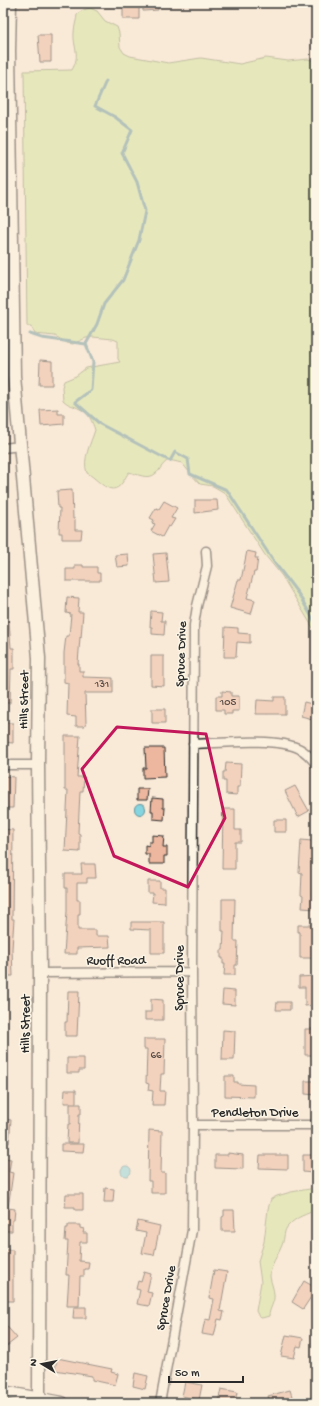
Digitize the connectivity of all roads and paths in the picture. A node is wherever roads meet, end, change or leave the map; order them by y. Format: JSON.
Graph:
{"nodes":[{"id":1,"x":10,"y":3,"type":"edge"},
{"id":2,"x":6,"y":51,"type":"edge"},
{"id":3,"x":21,"y":446,"type":"junction"},
{"id":4,"x":3,"y":448,"type":"edge"},
{"id":5,"x":206,"y":551,"type":"dead end"},
{"id":6,"x":193,"y":744,"type":"junction"},
{"id":7,"x":316,"y":764,"type":"edge"},
{"id":8,"x":3,"y":765,"type":"edge"},
{"id":9,"x":38,"y":765,"type":"junction"},
{"id":10,"x":192,"y":972,"type":"junction"},
{"id":11,"x":40,"y":973,"type":"junction"},
{"id":12,"x":193,"y":1125,"type":"junction"},
{"id":13,"x":316,"y":1125,"type":"edge"},
{"id":14,"x":3,"y":1392,"type":"edge"},
{"id":15,"x":39,"y":1399,"type":"junction"},
{"id":16,"x":62,"y":1403,"type":"edge"},
{"id":17,"x":160,"y":1403,"type":"edge"}],
"edges":[{"from":1,"to":2,"type":"street","name":"Hills Street"},
{"from":2,"to":3,"type":"street","name":"Hills Street"},
{"from":3,"to":4,"type":"street"},
{"from":3,"to":9,"type":"street","name":"Hills Street"},
{"from":5,"to":6,"type":"street","name":"Spruce Drive"},
{"from":6,"to":7,"type":"street"},
{"from":6,"to":10,"type":"street","name":"Spruce Drive"},
{"from":8,"to":9,"type":"street"},
{"from":9,"to":11,"type":"street","name":"Hills Street"},
{"from":10,"to":11,"type":"street","name":"Ruoff Road"},
{"from":10,"to":12,"type":"street","name":"Spruce Drive"},
{"from":11,"to":15,"type":"street","name":"Hills Street"},
{"from":12,"to":13,"type":"street","name":"Pendleton Drive"},
{"from":12,"to":17,"type":"street","name":"Spruce Drive"},
{"from":14,"to":15,"type":"street"},
{"from":15,"to":16,"type":"street"}]}
